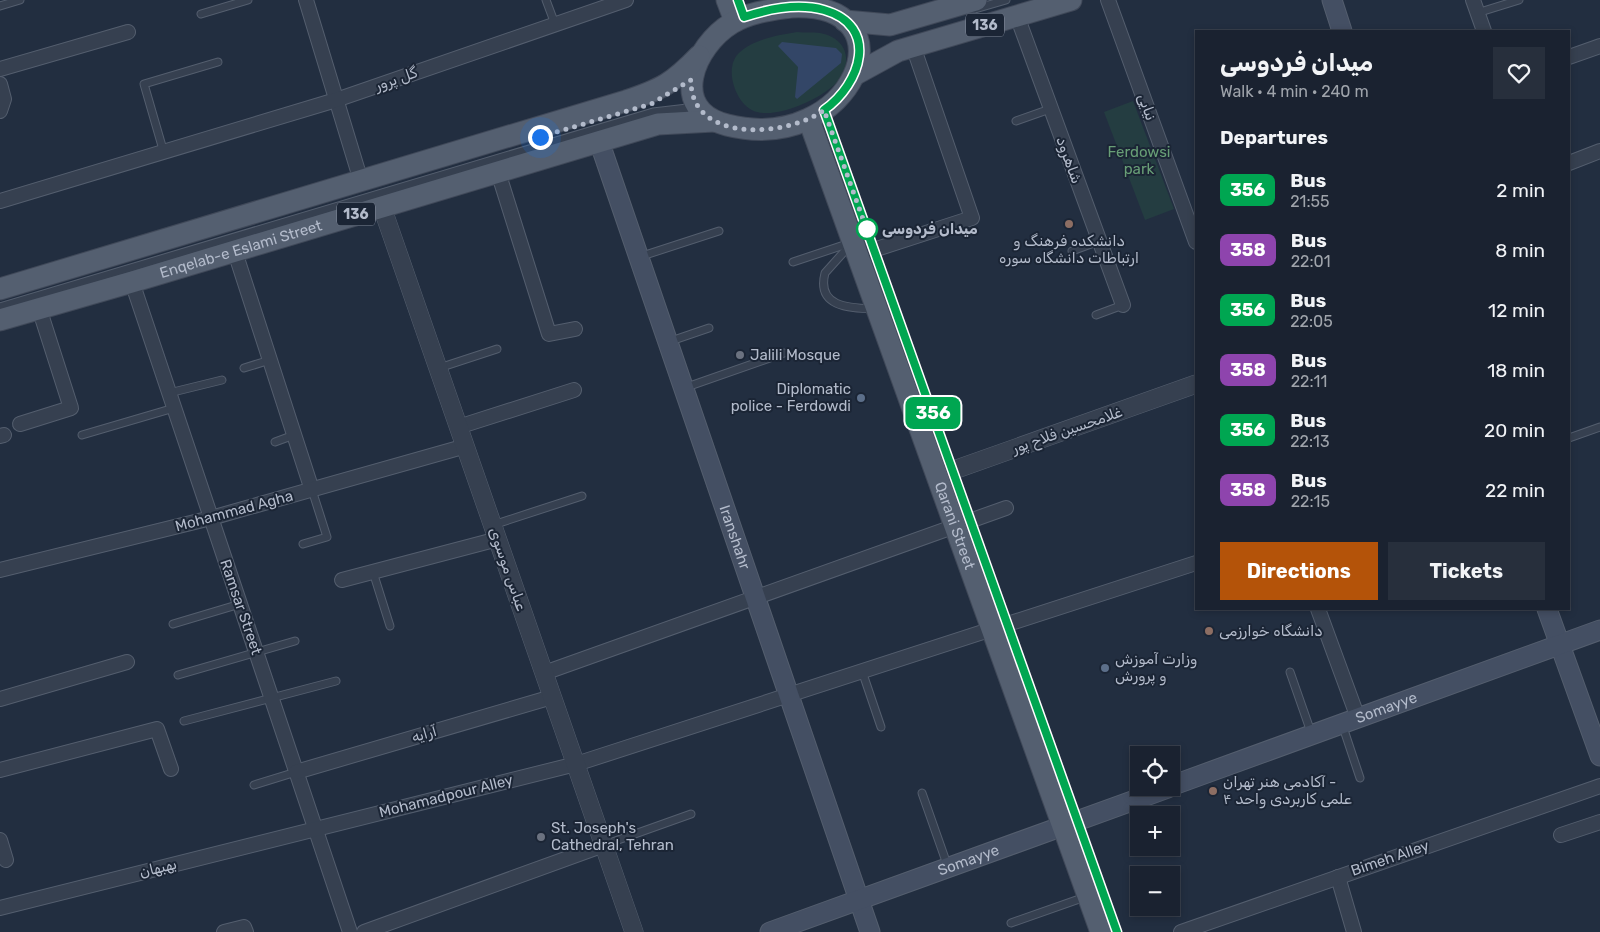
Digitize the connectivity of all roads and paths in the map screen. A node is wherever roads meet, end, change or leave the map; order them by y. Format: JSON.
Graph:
{"nodes":[{"id":1,"x":20,"y":0,"type":"edge"},
{"id":2,"x":248,"y":0,"type":"edge"},
{"id":3,"x":306,"y":0,"type":"edge"},
{"id":4,"x":546,"y":0,"type":"edge"},
{"id":5,"x":626,"y":0,"type":"edge"},
{"id":6,"x":976,"y":0,"type":"edge"},
{"id":7,"x":1071,"y":0,"type":"edge"},
{"id":8,"x":1108,"y":0,"type":"edge"},
{"id":9,"x":1332,"y":0,"type":"edge"},
{"id":10,"x":1520,"y":0,"type":"edge"},
{"id":11,"x":0,"y":6,"type":"edge"},
{"id":12,"x":1475,"y":6,"type":"edge"},
{"id":13,"x":1008,"y":9,"type":"edge"},
{"id":14,"x":737,"y":12,"type":"edge"},
{"id":15,"x":201,"y":14,"type":"dead end"},
{"id":16,"x":845,"y":20,"type":"junction"},
{"id":17,"x":555,"y":24,"type":"junction"},
{"id":18,"x":1342,"y":30,"type":"edge"},
{"id":19,"x":1484,"y":30,"type":"edge"},
{"id":20,"x":128,"y":32,"type":"dead end"},
{"id":21,"x":904,"y":36,"type":"junction"},
{"id":22,"x":1600,"y":46,"type":"edge"},
{"id":23,"x":699,"y":56,"type":"junction"},
{"id":24,"x":1570,"y":57,"type":"edge"},
{"id":25,"x":218,"y":62,"type":"dead end"},
{"id":26,"x":0,"y":69,"type":"edge"},
{"id":27,"x":856,"y":74,"type":"junction"},
{"id":28,"x":0,"y":84,"type":"edge"},
{"id":29,"x":336,"y":100,"type":"junction"},
{"id":30,"x":1050,"y":109,"type":"junction"},
{"id":31,"x":0,"y":111,"type":"edge"},
{"id":32,"x":706,"y":114,"type":"junction"},
{"id":33,"x":817,"y":115,"type":"junction"},
{"id":34,"x":1016,"y":120,"type":"dead end"},
{"id":35,"x":584,"y":124,"type":"dead end"},
{"id":36,"x":599,"y":141,"type":"junction"},
{"id":37,"x":1600,"y":151,"type":"edge"},
{"id":38,"x":164,"y":153,"type":"junction"},
{"id":39,"x":1570,"y":163,"type":"edge"},
{"id":40,"x":498,"y":172,"type":"junction"},
{"id":41,"x":361,"y":181,"type":"junction"},
{"id":42,"x":0,"y":201,"type":"edge"},
{"id":43,"x":382,"y":206,"type":"junction"},
{"id":44,"x":719,"y":231,"type":"dead end"},
{"id":45,"x":1195,"y":239,"type":"edge"},
{"id":46,"x":1099,"y":240,"type":"junction"},
{"id":47,"x":862,"y":249,"type":"junction"},
{"id":48,"x":1072,"y":251,"type":"dead end"},
{"id":49,"x":235,"y":252,"type":"junction"},
{"id":50,"x":638,"y":257,"type":"junction"},
{"id":51,"x":793,"y":262,"type":"dead end"},
{"id":52,"x":132,"y":282,"type":"junction"},
{"id":53,"x":38,"y":287,"type":"dead end"},
{"id":54,"x":0,"y":289,"type":"edge"},
{"id":55,"x":1123,"y":305,"type":"joint"},
{"id":56,"x":0,"y":307,"type":"edge"},
{"id":57,"x":39,"y":308,"type":"junction"},
{"id":58,"x":877,"y":309,"type":"junction"},
{"id":59,"x":1096,"y":315,"type":"dead end"},
{"id":60,"x":0,"y":320,"type":"edge"},
{"id":61,"x":709,"y":328,"type":"dead end"},
{"id":62,"x":574,"y":329,"type":"dead end"},
{"id":63,"x":668,"y":342,"type":"junction"},
{"id":64,"x":498,"y":348,"type":"dead end"},
{"id":65,"x":784,"y":353,"type":"dead end"},
{"id":66,"x":270,"y":360,"type":"junction"},
{"id":67,"x":244,"y":368,"type":"dead end"},
{"id":68,"x":438,"y":368,"type":"junction"},
{"id":69,"x":222,"y":380,"type":"dead end"},
{"id":70,"x":1195,"y":384,"type":"edge"},
{"id":71,"x":683,"y":388,"type":"junction"},
{"id":72,"x":574,"y":390,"type":"dead end"},
{"id":73,"x":169,"y":393,"type":"junction"},
{"id":74,"x":174,"y":408,"type":"junction"},
{"id":75,"x":20,"y":424,"type":"dead end"},
{"id":76,"x":458,"y":427,"type":"junction"},
{"id":77,"x":1600,"y":427,"type":"edge"},
{"id":78,"x":82,"y":435,"type":"dead end"},
{"id":79,"x":294,"y":435,"type":"junction"},
{"id":80,"x":1570,"y":438,"type":"edge"},
{"id":81,"x":275,"y":442,"type":"dead end"},
{"id":82,"x":466,"y":446,"type":"junction"},
{"id":83,"x":945,"y":473,"type":"junction"},
{"id":84,"x":312,"y":490,"type":"junction"},
{"id":85,"x":582,"y":496,"type":"dead end"},
{"id":86,"x":1006,"y":508,"type":"dead end"},
{"id":87,"x":211,"y":518,"type":"junction"},
{"id":88,"x":963,"y":524,"type":"junction"},
{"id":89,"x":495,"y":532,"type":"junction"},
{"id":90,"x":303,"y":544,"type":"dead end"},
{"id":91,"x":1195,"y":562,"type":"edge"},
{"id":92,"x":0,"y":570,"type":"edge"},
{"id":93,"x":373,"y":572,"type":"junction"},
{"id":94,"x":342,"y":580,"type":"dead end"},
{"id":95,"x":755,"y":598,"type":"junction"},
{"id":96,"x":240,"y":604,"type":"junction"},
{"id":97,"x":1318,"y":610,"type":"edge"},
{"id":98,"x":1547,"y":610,"type":"edge"},
{"id":99,"x":173,"y":624,"type":"dead end"},
{"id":100,"x":390,"y":626,"type":"dead end"},
{"id":101,"x":1000,"y":626,"type":"junction"},
{"id":102,"x":1600,"y":630,"type":"edge"},
{"id":103,"x":295,"y":641,"type":"dead end"},
{"id":104,"x":1560,"y":645,"type":"junction"},
{"id":105,"x":256,"y":653,"type":"junction"},
{"id":106,"x":127,"y":662,"type":"dead end"},
{"id":107,"x":862,"y":671,"type":"junction"},
{"id":108,"x":1290,"y":672,"type":"dead end"},
{"id":109,"x":544,"y":674,"type":"junction"},
{"id":110,"x":178,"y":675,"type":"dead end"},
{"id":111,"x":336,"y":681,"type":"dead end"},
{"id":112,"x":788,"y":695,"type":"junction"},
{"id":113,"x":552,"y":697,"type":"junction"},
{"id":114,"x":272,"y":698,"type":"junction"},
{"id":115,"x":0,"y":699,"type":"edge"},
{"id":116,"x":184,"y":721,"type":"dead end"},
{"id":117,"x":1350,"y":721,"type":"junction"},
{"id":118,"x":881,"y":727,"type":"dead end"},
{"id":119,"x":1312,"y":735,"type":"junction"},
{"id":120,"x":1600,"y":756,"type":"edge"},
{"id":121,"x":576,"y":764,"type":"junction"},
{"id":122,"x":171,"y":769,"type":"dead end"},
{"id":123,"x":0,"y":770,"type":"edge"},
{"id":124,"x":296,"y":772,"type":"junction"},
{"id":125,"x":1360,"y":778,"type":"dead end"},
{"id":126,"x":1180,"y":783,"type":"edge"},
{"id":127,"x":254,"y":785,"type":"dead end"},
{"id":128,"x":1600,"y":786,"type":"edge"},
{"id":129,"x":922,"y":793,"type":"dead end"},
{"id":130,"x":1145,"y":796,"type":"edge"},
{"id":131,"x":691,"y":814,"type":"dead end"},
{"id":132,"x":1600,"y":822,"type":"edge"},
{"id":133,"x":1070,"y":823,"type":"junction"},
{"id":134,"x":315,"y":829,"type":"junction"},
{"id":135,"x":1561,"y":835,"type":"dead end"},
{"id":136,"x":0,"y":840,"type":"edge"},
{"id":137,"x":604,"y":845,"type":"junction"},
{"id":138,"x":6,"y":860,"type":"dead end"},
{"id":139,"x":948,"y":867,"type":"junction"},
{"id":140,"x":1338,"y":877,"type":"junction"},
{"id":141,"x":1088,"y":896,"type":"junction"},
{"id":142,"x":859,"y":900,"type":"junction"},
{"id":143,"x":0,"y":908,"type":"edge"},
{"id":144,"x":1011,"y":923,"type":"dead end"},
{"id":145,"x":245,"y":929,"type":"edge"},
{"id":146,"x":224,"y":932,"type":"edge"},
{"id":147,"x":350,"y":932,"type":"edge"},
{"id":148,"x":364,"y":932,"type":"edge"},
{"id":149,"x":634,"y":932,"type":"edge"},
{"id":150,"x":770,"y":932,"type":"edge"},
{"id":151,"x":870,"y":932,"type":"edge"},
{"id":152,"x":1101,"y":932,"type":"edge"},
{"id":153,"x":1118,"y":932,"type":"edge"},
{"id":154,"x":1181,"y":932,"type":"edge"},
{"id":155,"x":1354,"y":932,"type":"edge"}],
"edges":[{"from":1,"to":11,"type":"lane"},
{"from":2,"to":15,"type":"lane"},
{"from":3,"to":29,"type":"street"},
{"from":4,"to":17,"type":"lane"},
{"from":5,"to":17,"type":"street","name":"گل پرور"},
{"from":6,"to":21,"type":"main road","number":"136"},
{"from":7,"to":13,"type":"main road","number":"136"},
{"from":8,"to":45,"type":"street","name":"نیایی"},
{"from":9,"to":18,"type":"main road"},
{"from":10,"to":12,"type":"lane"},
{"from":12,"to":19,"type":"street"},
{"from":13,"to":21,"type":"main road","number":"136"},
{"from":13,"to":30,"type":"street","name":"شاهرود"},
{"from":14,"to":16,"type":"main road"},
{"from":14,"to":23,"type":"main road"},
{"from":16,"to":21,"type":"main road","number":"136"},
{"from":16,"to":27,"type":"main road"},
{"from":17,"to":29,"type":"street","name":"گل پرور"},
{"from":20,"to":26,"type":"street"},
{"from":21,"to":27,"type":"main road","number":"136"},
{"from":21,"to":47,"type":"street"},
{"from":22,"to":24,"type":"street"},
{"from":23,"to":32,"type":"main road"},
{"from":23,"to":41,"type":"main road","name":"Enqelab-e Eslami Street","number":"136"},
{"from":25,"to":38,"type":"lane"},
{"from":27,"to":33,"type":"main road"},
{"from":28,"to":31,"type":"street"},
{"from":29,"to":38,"type":"street","name":"گل پرور"},
{"from":29,"to":41,"type":"street"},
{"from":30,"to":34,"type":"lane"},
{"from":30,"to":46,"type":"street","name":"شاهرود"},
{"from":32,"to":33,"type":"main road"},
{"from":32,"to":36,"type":"main road","name":"Enqelab-e Eslami Street","number":"136"},
{"from":32,"to":56,"type":"lane"},
{"from":33,"to":47,"type":"main road","name":"Qarani Street"},
{"from":35,"to":53,"type":"lane"},
{"from":36,"to":40,"type":"main road","name":"Enqelab-e Eslami Street","number":"136"},
{"from":36,"to":50,"type":"main road","name":"Iranshahr"},
{"from":37,"to":39,"type":"street"},
{"from":38,"to":42,"type":"street","name":"گل پرور"},
{"from":40,"to":43,"type":"main road","name":"Enqelab-e Eslami Street","number":"136"},
{"from":40,"to":62,"type":"street"},
{"from":41,"to":54,"type":"main road","name":"Enqelab-e Eslami Street","number":"136"},
{"from":43,"to":49,"type":"main road","name":"Enqelab-e Eslami Street","number":"136"},
{"from":43,"to":68,"type":"street","name":"عباس موسوی"},
{"from":44,"to":50,"type":"lane"},
{"from":46,"to":48,"type":"lane"},
{"from":46,"to":55,"type":"street","name":"شاهرود"},
{"from":47,"to":51,"type":"lane"},
{"from":47,"to":58,"type":"main road","name":"Qarani Street"},
{"from":47,"to":58,"type":"lane"},
{"from":47,"to":83,"type":"lane"},
{"from":49,"to":52,"type":"main road","name":"Enqelab-e Eslami Street","number":"136"},
{"from":49,"to":66,"type":"street"},
{"from":50,"to":63,"type":"main road","name":"Iranshahr"},
{"from":52,"to":57,"type":"main road","name":"Enqelab-e Eslami Street","number":"136"},
{"from":52,"to":73,"type":"street","name":"Ramsar Street"},
{"from":55,"to":59,"type":"lane"},
{"from":57,"to":60,"type":"main road","name":"Enqelab-e Eslami Street","number":"136"},
{"from":57,"to":75,"type":"street"},
{"from":58,"to":83,"type":"main road","name":"Qarani Street"},
{"from":61,"to":63,"type":"lane"},
{"from":63,"to":71,"type":"main road","name":"Iranshahr"},
{"from":64,"to":68,"type":"lane"},
{"from":65,"to":71,"type":"lane"},
{"from":66,"to":67,"type":"lane"},
{"from":66,"to":79,"type":"street"},
{"from":68,"to":76,"type":"street","name":"عباس موسوی"},
{"from":69,"to":73,"type":"lane"},
{"from":70,"to":83,"type":"street","name":"غلامحسین فلاح‌ پور"},
{"from":71,"to":95,"type":"main road","name":"Iranshahr"},
{"from":72,"to":76,"type":"street"},
{"from":73,"to":74,"type":"street","name":"Ramsar Street"},
{"from":74,"to":78,"type":"lane"},
{"from":74,"to":87,"type":"street","name":"Ramsar Street"},
{"from":76,"to":82,"type":"street","name":"عباس موسوی"},
{"from":77,"to":80,"type":"lane"},
{"from":79,"to":81,"type":"lane"},
{"from":79,"to":84,"type":"street"},
{"from":82,"to":84,"type":"street","name":"Mohammad Agha"},
{"from":82,"to":89,"type":"street","name":"عباس موسوی"},
{"from":83,"to":88,"type":"main road","name":"Qarani Street"},
{"from":84,"to":87,"type":"street","name":"Mohammad Agha"},
{"from":84,"to":90,"type":"lane"},
{"from":85,"to":89,"type":"lane"},
{"from":86,"to":88,"type":"street"},
{"from":87,"to":92,"type":"street","name":"Mohammad Agha"},
{"from":87,"to":96,"type":"street","name":"Ramsar Street"},
{"from":88,"to":95,"type":"street"},
{"from":88,"to":101,"type":"main road","name":"Qarani Street"},
{"from":89,"to":93,"type":"street"},
{"from":89,"to":109,"type":"street","name":"عباس موسوی"},
{"from":91,"to":101,"type":"street","name":"Mohamadpour Alley"},
{"from":93,"to":94,"type":"street"},
{"from":93,"to":100,"type":"lane"},
{"from":95,"to":109,"type":"street"},
{"from":95,"to":112,"type":"main road","name":"Iranshahr"},
{"from":96,"to":99,"type":"lane"},
{"from":96,"to":105,"type":"street","name":"Ramsar Street"},
{"from":97,"to":117,"type":"street"},
{"from":98,"to":104,"type":"main road"},
{"from":101,"to":107,"type":"street","name":"Mohamadpour Alley"},
{"from":101,"to":133,"type":"main road","name":"Qarani Street"},
{"from":102,"to":104,"type":"main road","name":"Somayye"},
{"from":103,"to":105,"type":"lane"},
{"from":104,"to":117,"type":"main road","name":"Somayye"},
{"from":104,"to":120,"type":"main road"},
{"from":105,"to":110,"type":"lane"},
{"from":105,"to":114,"type":"street","name":"Ramsar Street"},
{"from":106,"to":115,"type":"street"},
{"from":107,"to":112,"type":"street","name":"Mohamadpour Alley"},
{"from":107,"to":118,"type":"lane"},
{"from":108,"to":119,"type":"lane"},
{"from":109,"to":113,"type":"street","name":"عباس موسوی"},
{"from":111,"to":114,"type":"lane"},
{"from":112,"to":121,"type":"street","name":"Mohamadpour Alley"},
{"from":112,"to":142,"type":"main road","name":"Iranshahr"},
{"from":113,"to":121,"type":"street","name":"عباس موسوی"},
{"from":113,"to":124,"type":"street","name":"آرایه"},
{"from":114,"to":116,"type":"lane"},
{"from":114,"to":124,"type":"street","name":"Ramsar Street"},
{"from":117,"to":119,"type":"main road","name":"Somayye"},
{"from":117,"to":125,"type":"lane"},
{"from":119,"to":126,"type":"main road","name":"Somayye"},
{"from":121,"to":134,"type":"street","name":"Mohamadpour Alley"},
{"from":121,"to":137,"type":"street","name":"عباس موسوی"},
{"from":122,"to":123,"type":"street"},
{"from":124,"to":127,"type":"lane"},
{"from":124,"to":134,"type":"street","name":"Ramsar Street"},
{"from":128,"to":140,"type":"street","name":"Bimeh Alley"},
{"from":129,"to":139,"type":"lane"},
{"from":130,"to":133,"type":"main road","name":"Somayye"},
{"from":131,"to":137,"type":"lane"},
{"from":132,"to":135,"type":"street"},
{"from":133,"to":139,"type":"main road","name":"Somayye"},
{"from":133,"to":141,"type":"main road","name":"Qarani Street"},
{"from":133,"to":153,"type":"lane"},
{"from":134,"to":143,"type":"street","name":"بهبهان"},
{"from":134,"to":147,"type":"street","name":"Ramsar Street"},
{"from":136,"to":138,"type":"street"},
{"from":137,"to":148,"type":"street"},
{"from":137,"to":149,"type":"street","name":"عباس موسوی"},
{"from":139,"to":142,"type":"main road","name":"Somayye"},
{"from":140,"to":154,"type":"street","name":"Bimeh Alley"},
{"from":140,"to":155,"type":"street"},
{"from":141,"to":144,"type":"lane"},
{"from":141,"to":152,"type":"main road","name":"Qarani Street"},
{"from":142,"to":150,"type":"main road","name":"Somayye"},
{"from":142,"to":151,"type":"main road","name":"Iranshahr"},
{"from":145,"to":146,"type":"street"}]}
